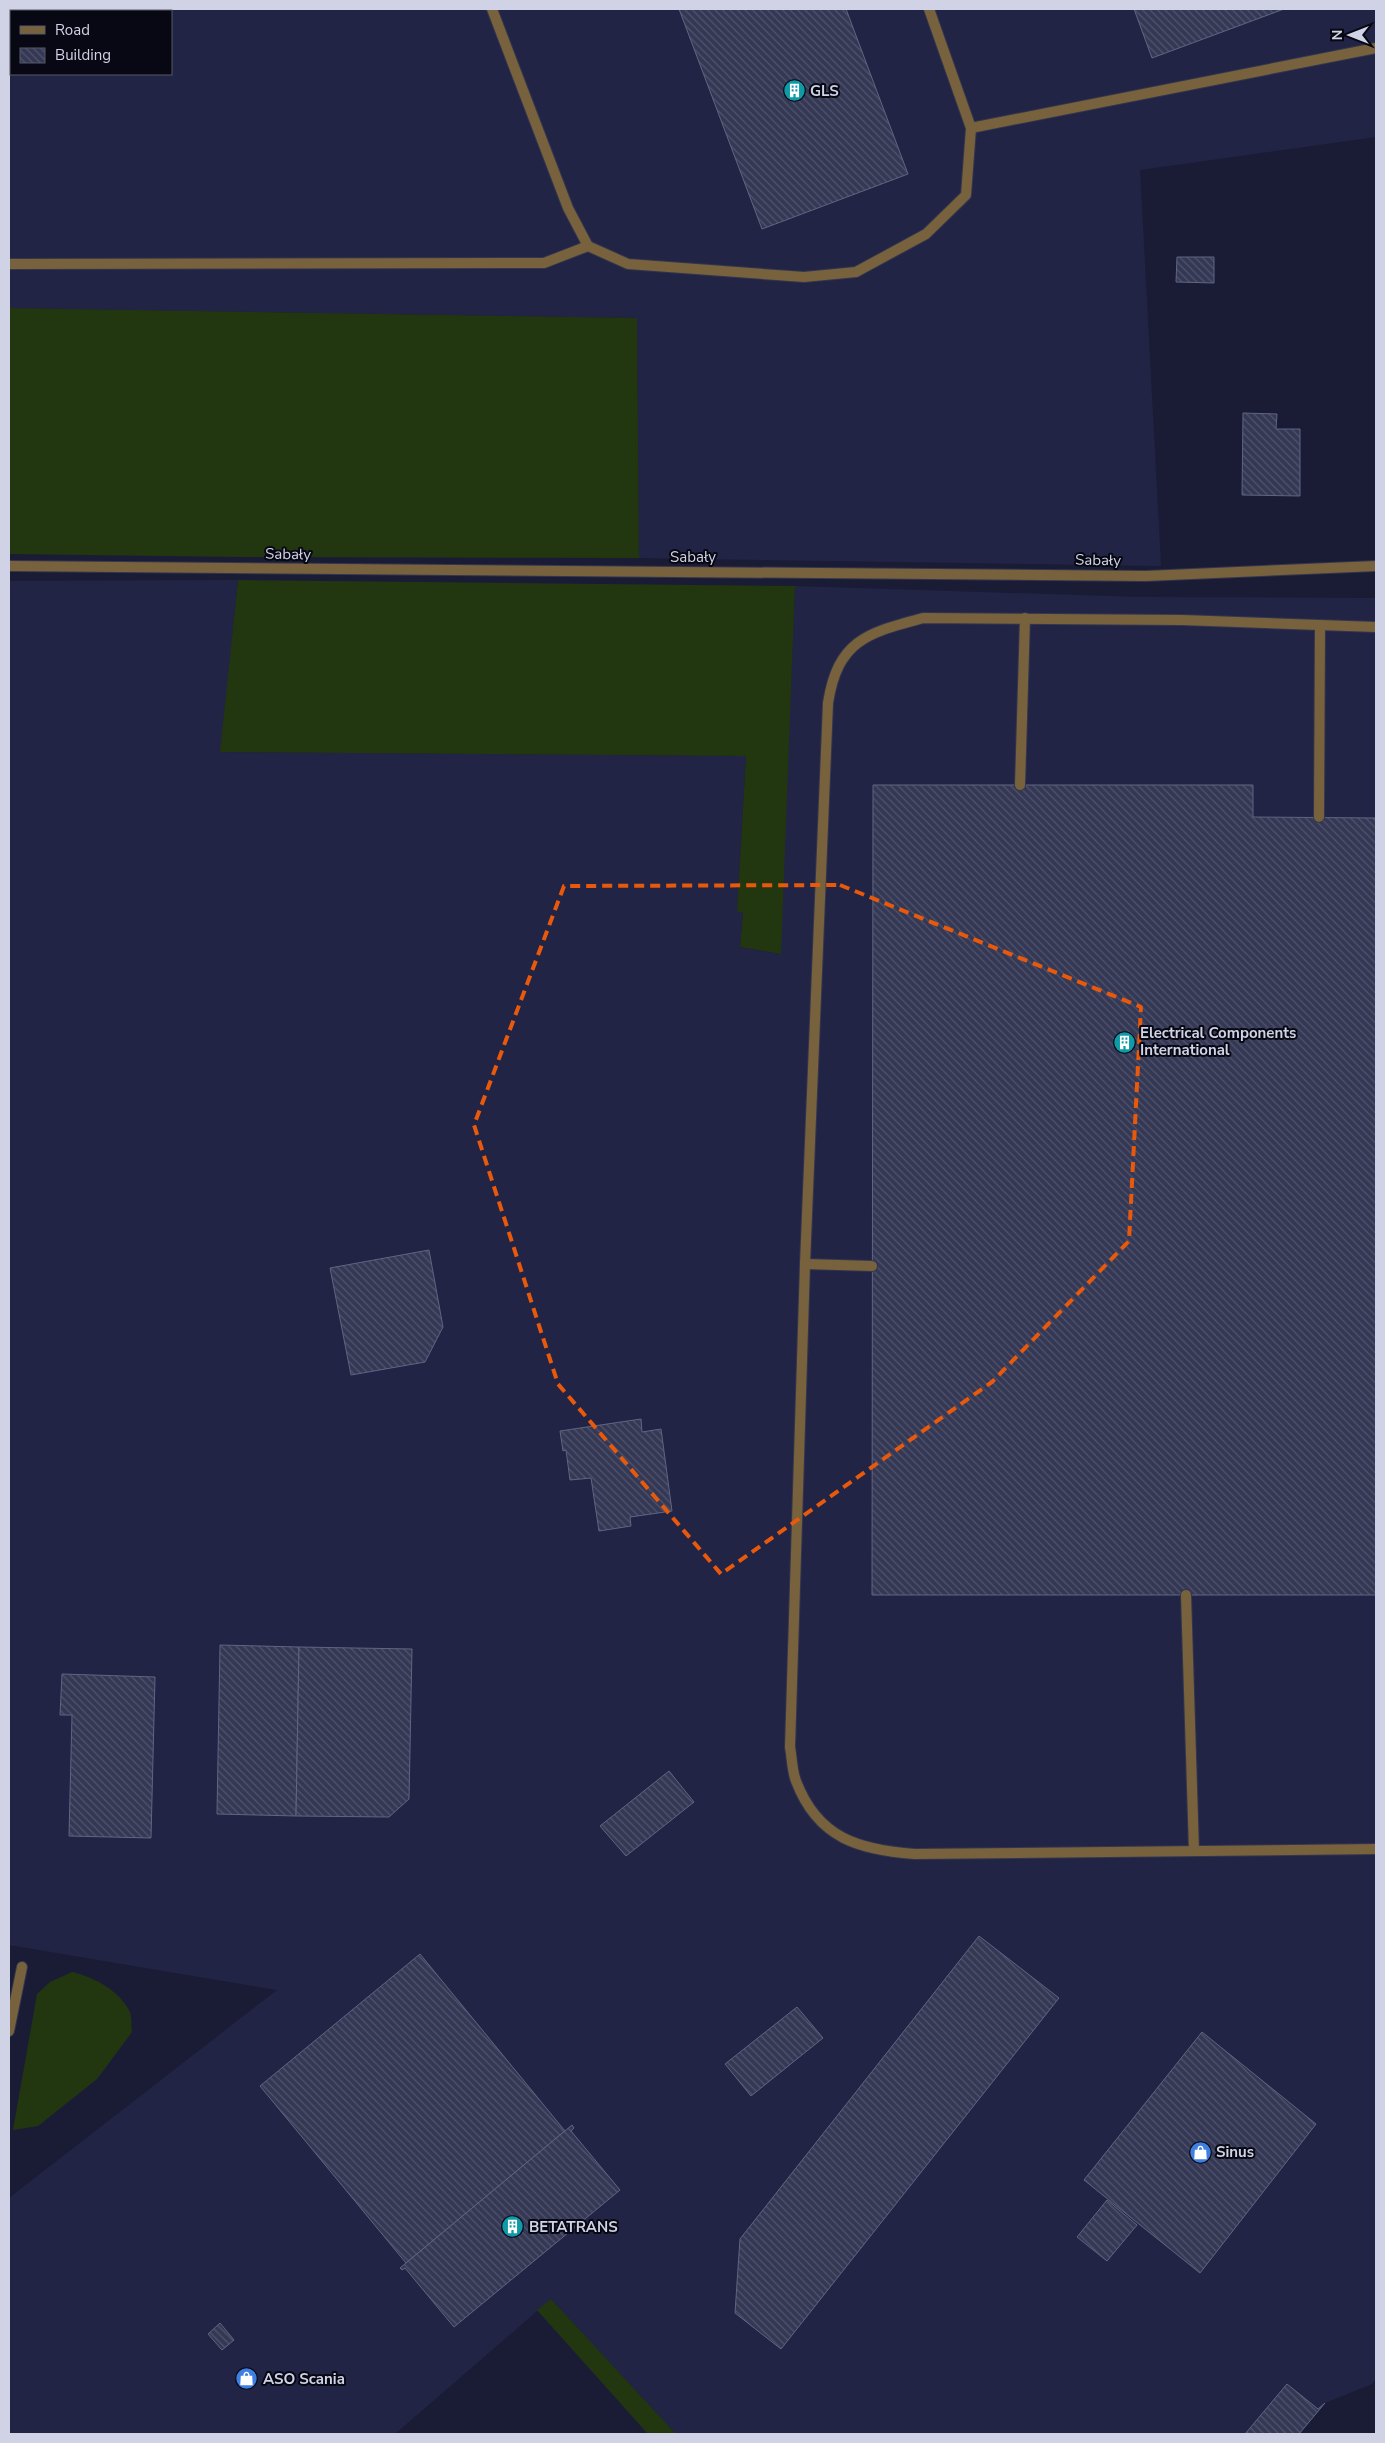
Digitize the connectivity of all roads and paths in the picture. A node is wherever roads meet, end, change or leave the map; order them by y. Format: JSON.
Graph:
{"nodes":[{"id":1,"x":492,"y":9,"type":"edge"},
{"id":2,"x":929,"y":9,"type":"edge"},
{"id":3,"x":1376,"y":48,"type":"edge"},
{"id":4,"x":971,"y":128,"type":"junction"},
{"id":5,"x":588,"y":246,"type":"junction"},
{"id":6,"x":9,"y":264,"type":"edge"},
{"id":7,"x":9,"y":566,"type":"edge"},
{"id":8,"x":1376,"y":566,"type":"edge"},
{"id":9,"x":1025,"y":618,"type":"junction"},
{"id":10,"x":1320,"y":625,"type":"junction"},
{"id":11,"x":1376,"y":627,"type":"edge"},
{"id":12,"x":1020,"y":785,"type":"dead end"},
{"id":13,"x":1318,"y":818,"type":"dead end"},
{"id":14,"x":805,"y":1264,"type":"junction"},
{"id":15,"x":872,"y":1266,"type":"dead end"},
{"id":16,"x":1186,"y":1595,"type":"dead end"},
{"id":17,"x":1376,"y":1849,"type":"edge"},
{"id":18,"x":1194,"y":1851,"type":"junction"},
{"id":19,"x":22,"y":1967,"type":"dead end"},
{"id":20,"x":9,"y":2031,"type":"edge"}],
"edges":[{"from":1,"to":5,"type":"street"},
{"from":2,"to":4,"type":"street"},
{"from":3,"to":4,"type":"street"},
{"from":4,"to":5,"type":"street"},
{"from":5,"to":6,"type":"street"},
{"from":7,"to":8,"type":"street","name":"Sabały"},
{"from":9,"to":10,"type":"street"},
{"from":9,"to":12,"type":"street"},
{"from":9,"to":14,"type":"street"},
{"from":10,"to":11,"type":"street"},
{"from":10,"to":13,"type":"street"},
{"from":14,"to":15,"type":"street"},
{"from":14,"to":18,"type":"street"},
{"from":16,"to":18,"type":"street"},
{"from":17,"to":18,"type":"street"},
{"from":19,"to":20,"type":"street"}]}
